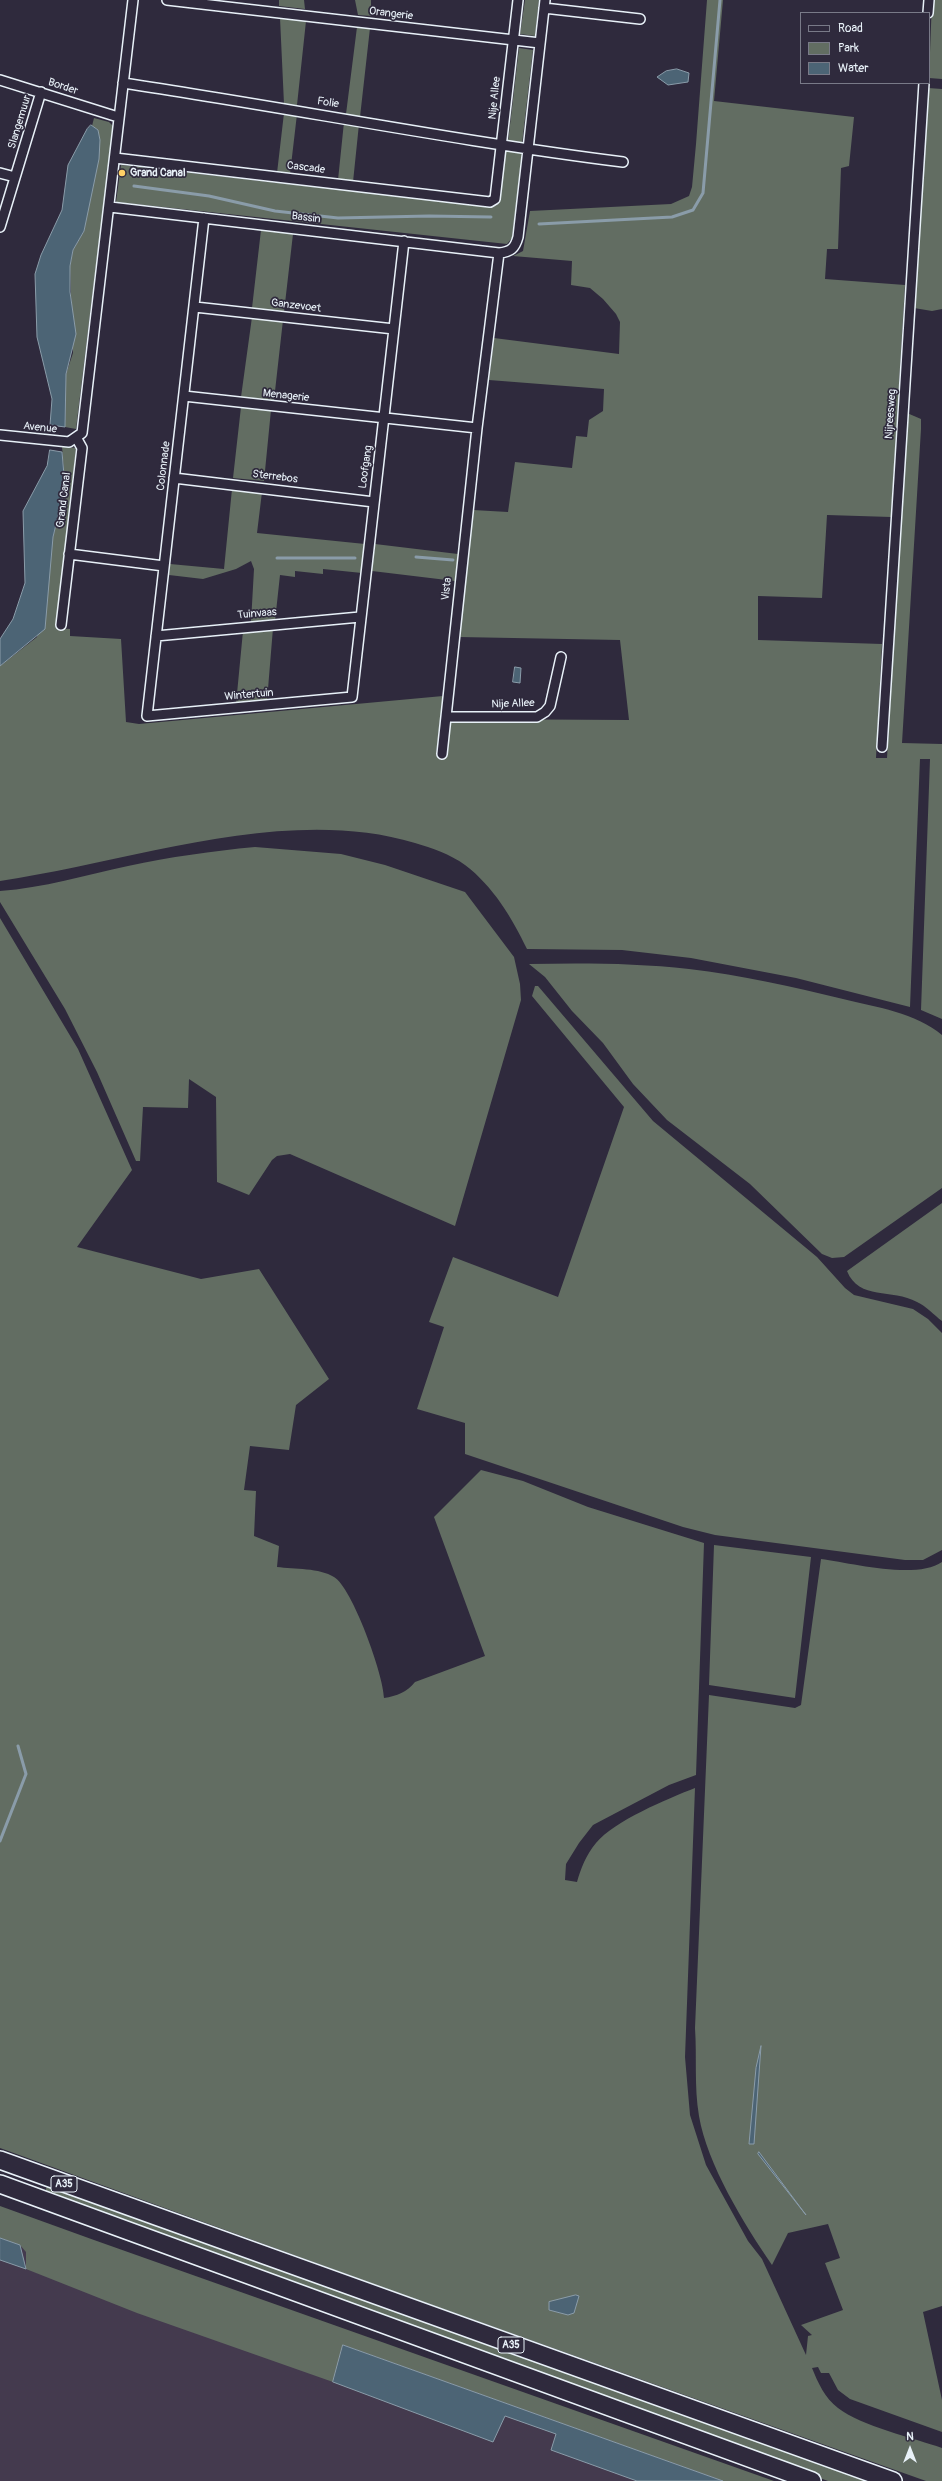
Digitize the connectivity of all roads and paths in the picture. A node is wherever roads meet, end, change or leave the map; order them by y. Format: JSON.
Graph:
{"nodes":[{"id":1,"x":133,"y":0,"type":"edge"},
{"id":2,"x":167,"y":0,"type":"edge"},
{"id":3,"x":518,"y":0,"type":"edge"},
{"id":4,"x":929,"y":0,"type":"edge"},
{"id":5,"x":544,"y":4,"type":"edge"},
{"id":6,"x":928,"y":12,"type":"edge"},
{"id":7,"x":640,"y":19,"type":"dead end"},
{"id":8,"x":513,"y":40,"type":"junction"},
{"id":9,"x":540,"y":44,"type":"junction"},
{"id":10,"x":0,"y":80,"type":"edge"},
{"id":11,"x":123,"y":83,"type":"junction"},
{"id":12,"x":924,"y":84,"type":"edge"},
{"id":13,"x":41,"y":92,"type":"junction"},
{"id":14,"x":118,"y":117,"type":"junction"},
{"id":15,"x":502,"y":144,"type":"junction"},
{"id":16,"x":528,"y":150,"type":"junction"},
{"id":17,"x":115,"y":158,"type":"junction"},
{"id":18,"x":623,"y":162,"type":"dead end"},
{"id":19,"x":0,"y":173,"type":"edge"},
{"id":20,"x":15,"y":177,"type":"junction"},
{"id":21,"x":495,"y":199,"type":"joint"},
{"id":22,"x":110,"y":208,"type":"junction"},
{"id":23,"x":204,"y":218,"type":"junction"},
{"id":24,"x":0,"y":227,"type":"edge"},
{"id":25,"x":404,"y":241,"type":"junction"},
{"id":26,"x":499,"y":253,"type":"junction"},
{"id":27,"x":195,"y":307,"type":"junction"},
{"id":28,"x":394,"y":329,"type":"junction"},
{"id":29,"x":184,"y":396,"type":"junction"},
{"id":30,"x":385,"y":418,"type":"junction"},
{"id":31,"x":477,"y":428,"type":"junction"},
{"id":32,"x":0,"y":435,"type":"edge"},
{"id":33,"x":77,"y":439,"type":"junction"},
{"id":34,"x":174,"y":478,"type":"junction"},
{"id":35,"x":374,"y":502,"type":"junction"},
{"id":36,"x":69,"y":554,"type":"junction"},
{"id":37,"x":164,"y":566,"type":"junction"},
{"id":38,"x":360,"y":617,"type":"junction"},
{"id":39,"x":61,"y":625,"type":"dead end"},
{"id":40,"x":156,"y":636,"type":"junction"},
{"id":41,"x":561,"y":657,"type":"dead end"},
{"id":42,"x":352,"y":697,"type":"joint"},
{"id":43,"x":147,"y":716,"type":"joint"},
{"id":44,"x":446,"y":717,"type":"junction"},
{"id":45,"x":882,"y":748,"type":"dead end"},
{"id":46,"x":442,"y":754,"type":"dead end"},
{"id":47,"x":0,"y":2160,"type":"edge"},
{"id":48,"x":0,"y":2184,"type":"edge"},
{"id":49,"x":812,"y":2481,"type":"edge"},
{"id":50,"x":893,"y":2481,"type":"edge"}],
"edges":[{"from":1,"to":11,"type":"street"},
{"from":2,"to":8,"type":"street","name":"Orangerie"},
{"from":3,"to":8,"type":"street","name":"Nije Allee"},
{"from":4,"to":6,"type":"street"},
{"from":5,"to":7,"type":"street"},
{"from":5,"to":9,"type":"street"},
{"from":8,"to":9,"type":"street","name":"Orangerie"},
{"from":8,"to":15,"type":"street","name":"Nije Allee"},
{"from":9,"to":16,"type":"street"},
{"from":10,"to":13,"type":"street","name":"Border"},
{"from":11,"to":14,"type":"street"},
{"from":11,"to":15,"type":"street","name":"Folie"},
{"from":12,"to":45,"type":"street","name":"Nijreesweg"},
{"from":13,"to":14,"type":"street","name":"Border"},
{"from":13,"to":20,"type":"street","name":"Slangemuur"},
{"from":14,"to":17,"type":"street"},
{"from":15,"to":16,"type":"street","name":"Folie"},
{"from":15,"to":21,"type":"street","name":"Nije Allee"},
{"from":16,"to":18,"type":"street"},
{"from":16,"to":26,"type":"street"},
{"from":17,"to":21,"type":"street","name":"Cascade"},
{"from":17,"to":22,"type":"street"},
{"from":19,"to":20,"type":"street"},
{"from":20,"to":24,"type":"street","name":"Slangemuur"},
{"from":22,"to":23,"type":"street","name":"Bassin"},
{"from":22,"to":33,"type":"street"},
{"from":23,"to":25,"type":"street","name":"Bassin"},
{"from":23,"to":27,"type":"street","name":"Colonnade"},
{"from":25,"to":26,"type":"street","name":"Bassin"},
{"from":25,"to":28,"type":"street","name":"Loofgang"},
{"from":26,"to":31,"type":"street","name":"Vista"},
{"from":27,"to":28,"type":"street","name":"Ganzevoet"},
{"from":27,"to":29,"type":"street","name":"Colonnade"},
{"from":28,"to":30,"type":"street","name":"Loofgang"},
{"from":29,"to":30,"type":"street","name":"Menagerie"},
{"from":29,"to":34,"type":"street","name":"Colonnade"},
{"from":30,"to":31,"type":"street"},
{"from":30,"to":35,"type":"street","name":"Loofgang"},
{"from":31,"to":44,"type":"street","name":"Vista"},
{"from":32,"to":33,"type":"street","name":"Avenue"},
{"from":33,"to":36,"type":"street","name":"Grand Canal"},
{"from":34,"to":35,"type":"street","name":"Sterrebos"},
{"from":34,"to":37,"type":"street","name":"Colonnade"},
{"from":35,"to":38,"type":"street","name":"Loofgang"},
{"from":36,"to":37,"type":"street"},
{"from":36,"to":39,"type":"street","name":"Grand Canal"},
{"from":37,"to":40,"type":"street","name":"Colonnade"},
{"from":38,"to":40,"type":"street","name":"Tuinvaas"},
{"from":38,"to":42,"type":"street","name":"Loofgang"},
{"from":40,"to":43,"type":"street","name":"Colonnade"},
{"from":41,"to":44,"type":"street","name":"Nije Allee"},
{"from":42,"to":43,"type":"street","name":"Wintertuin"},
{"from":44,"to":46,"type":"street","name":"Vista"},
{"from":47,"to":50,"type":"highway","number":"A35"},
{"from":48,"to":49,"type":"highway","number":"A35"}]}
